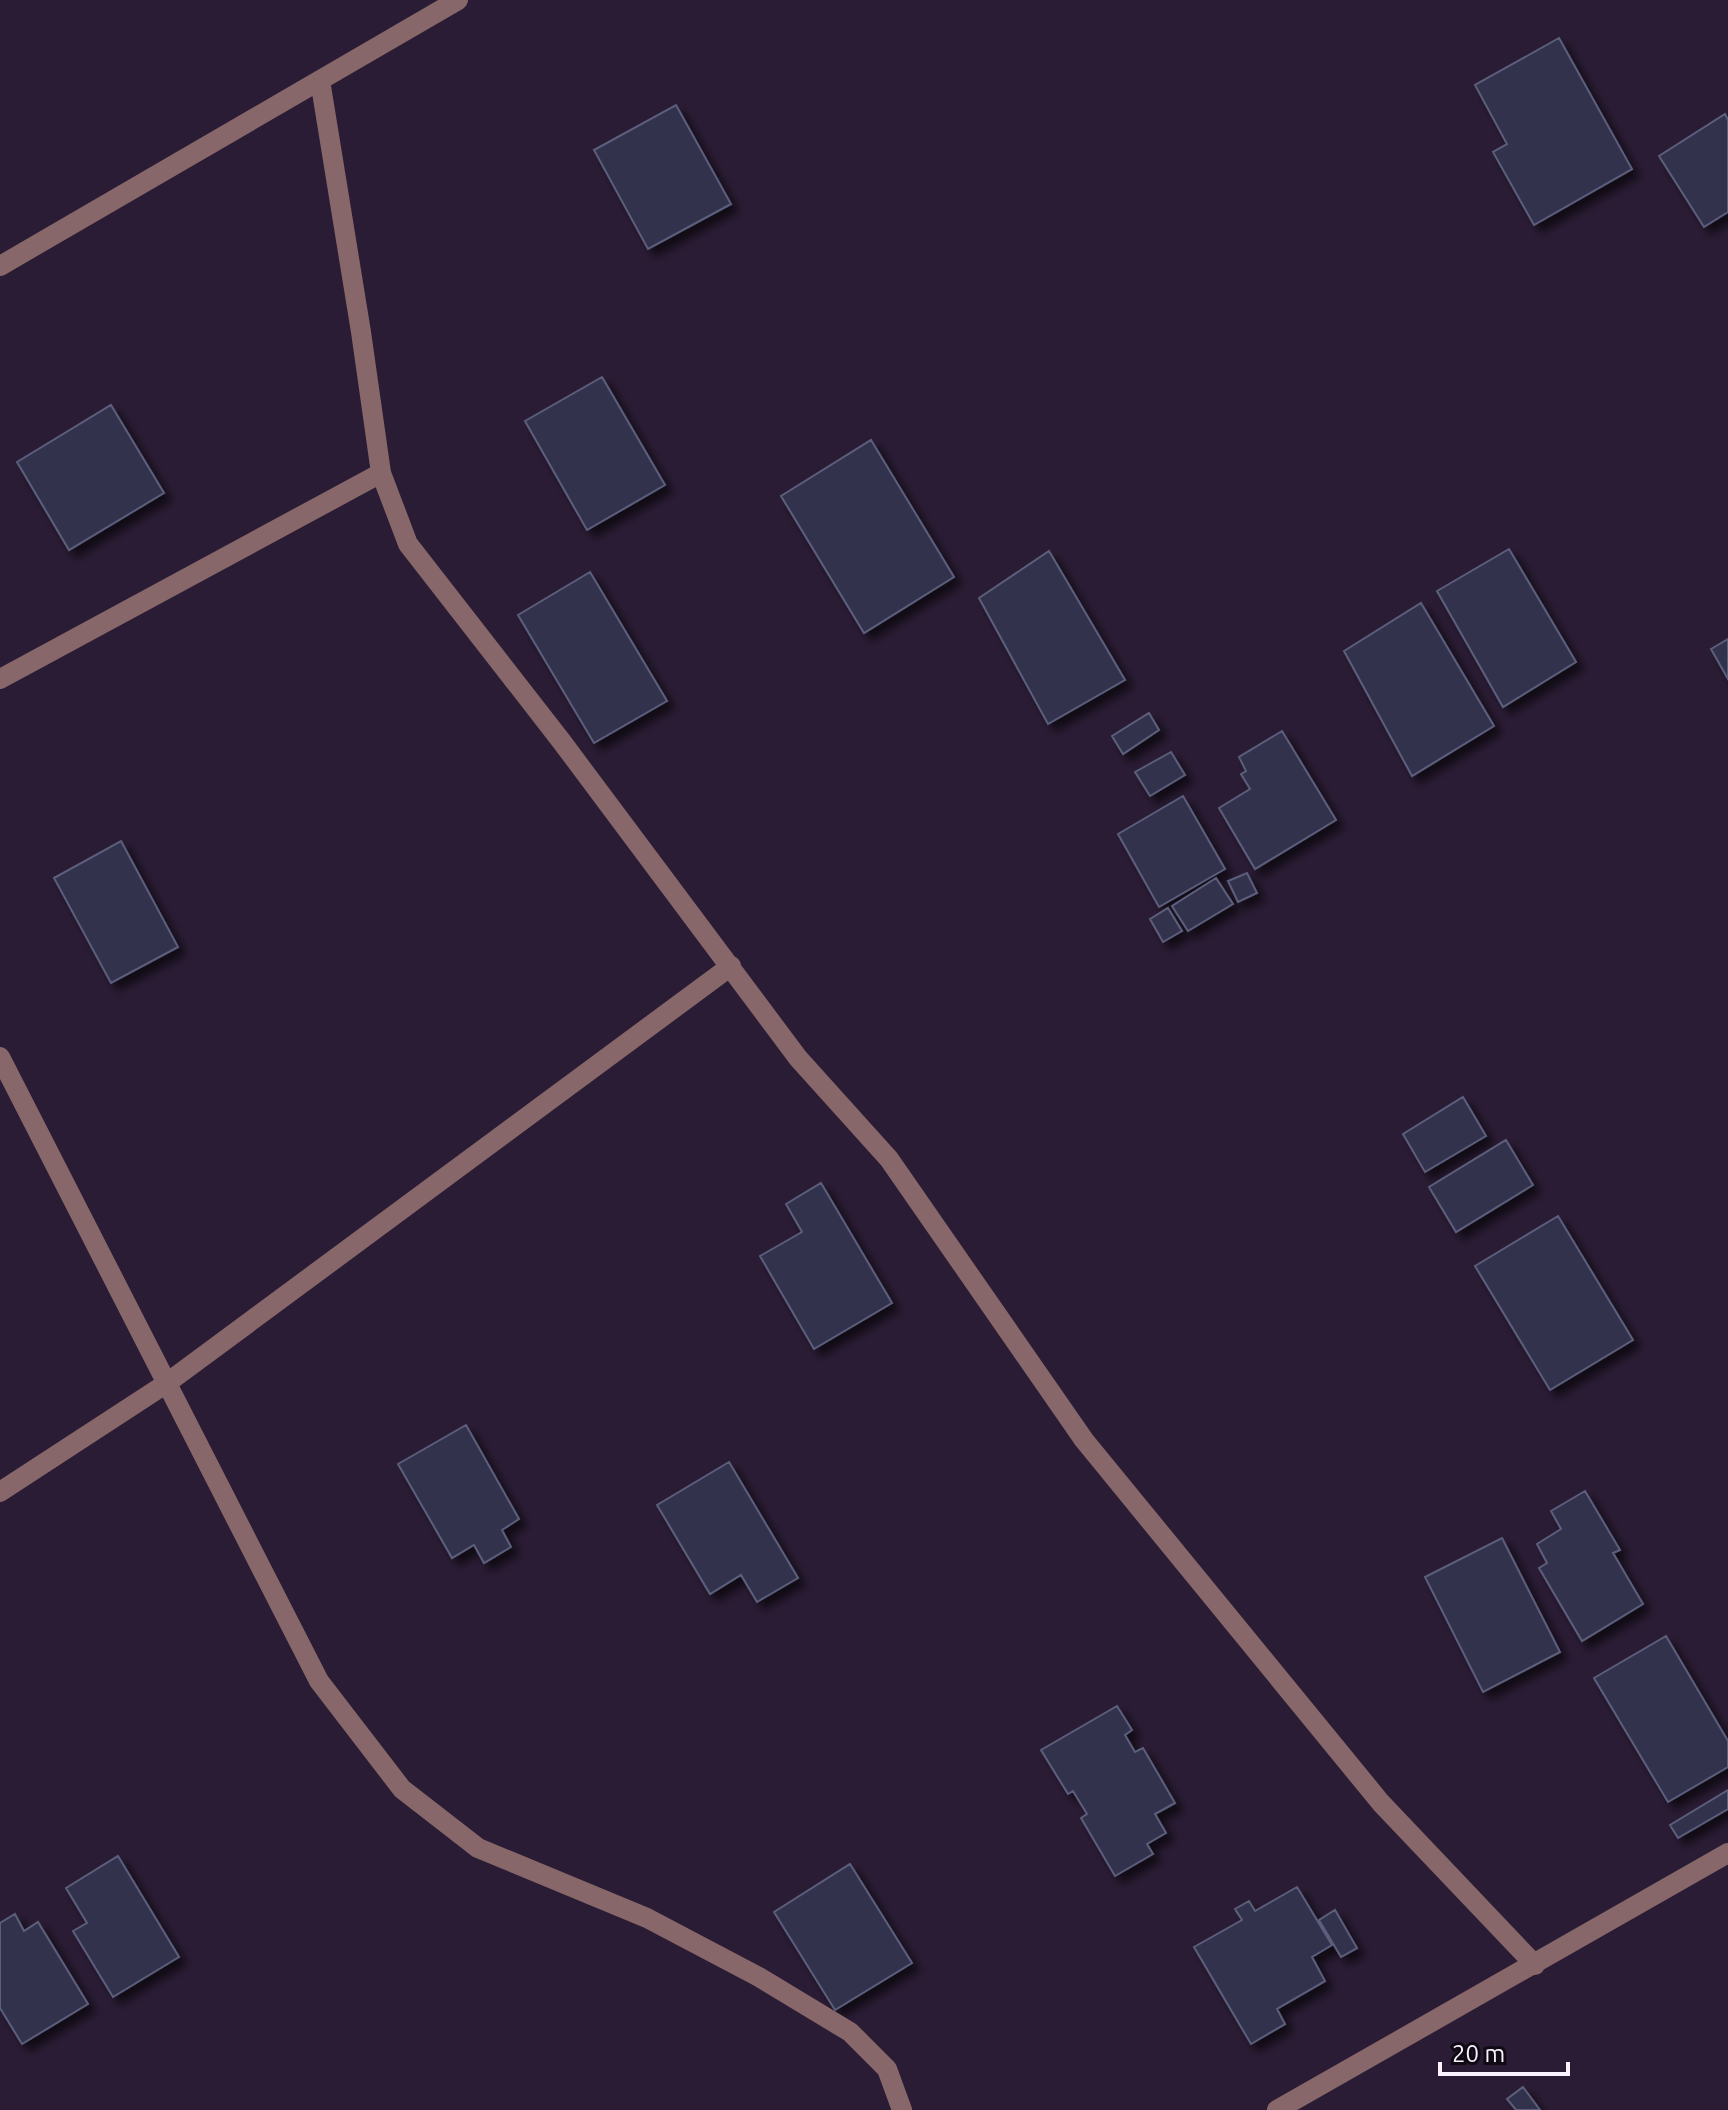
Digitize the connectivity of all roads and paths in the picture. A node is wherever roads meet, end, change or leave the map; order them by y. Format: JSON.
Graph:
{"nodes":[{"id":1,"x":458,"y":0,"type":"edge"},
{"id":2,"x":320,"y":80,"type":"junction"},
{"id":3,"x":0,"y":266,"type":"edge"},
{"id":4,"x":381,"y":473,"type":"junction"},
{"id":5,"x":0,"y":679,"type":"edge"},
{"id":6,"x":731,"y":966,"type":"junction"},
{"id":7,"x":0,"y":1057,"type":"edge"},
{"id":8,"x":167,"y":1383,"type":"junction"},
{"id":9,"x":0,"y":1492,"type":"edge"},
{"id":10,"x":1728,"y":1853,"type":"edge"},
{"id":11,"x":1535,"y":1965,"type":"junction"},
{"id":12,"x":902,"y":2110,"type":"edge"},
{"id":13,"x":1277,"y":2110,"type":"edge"}],
"edges":[{"from":1,"to":2,"type":"street"},
{"from":2,"to":3,"type":"street"},
{"from":2,"to":4,"type":"street"},
{"from":4,"to":5,"type":"street"},
{"from":4,"to":6,"type":"street"},
{"from":6,"to":8,"type":"street"},
{"from":6,"to":11,"type":"street"},
{"from":7,"to":8,"type":"street"},
{"from":8,"to":9,"type":"street"},
{"from":8,"to":12,"type":"street"},
{"from":10,"to":11,"type":"street"},
{"from":11,"to":13,"type":"street"}]}
